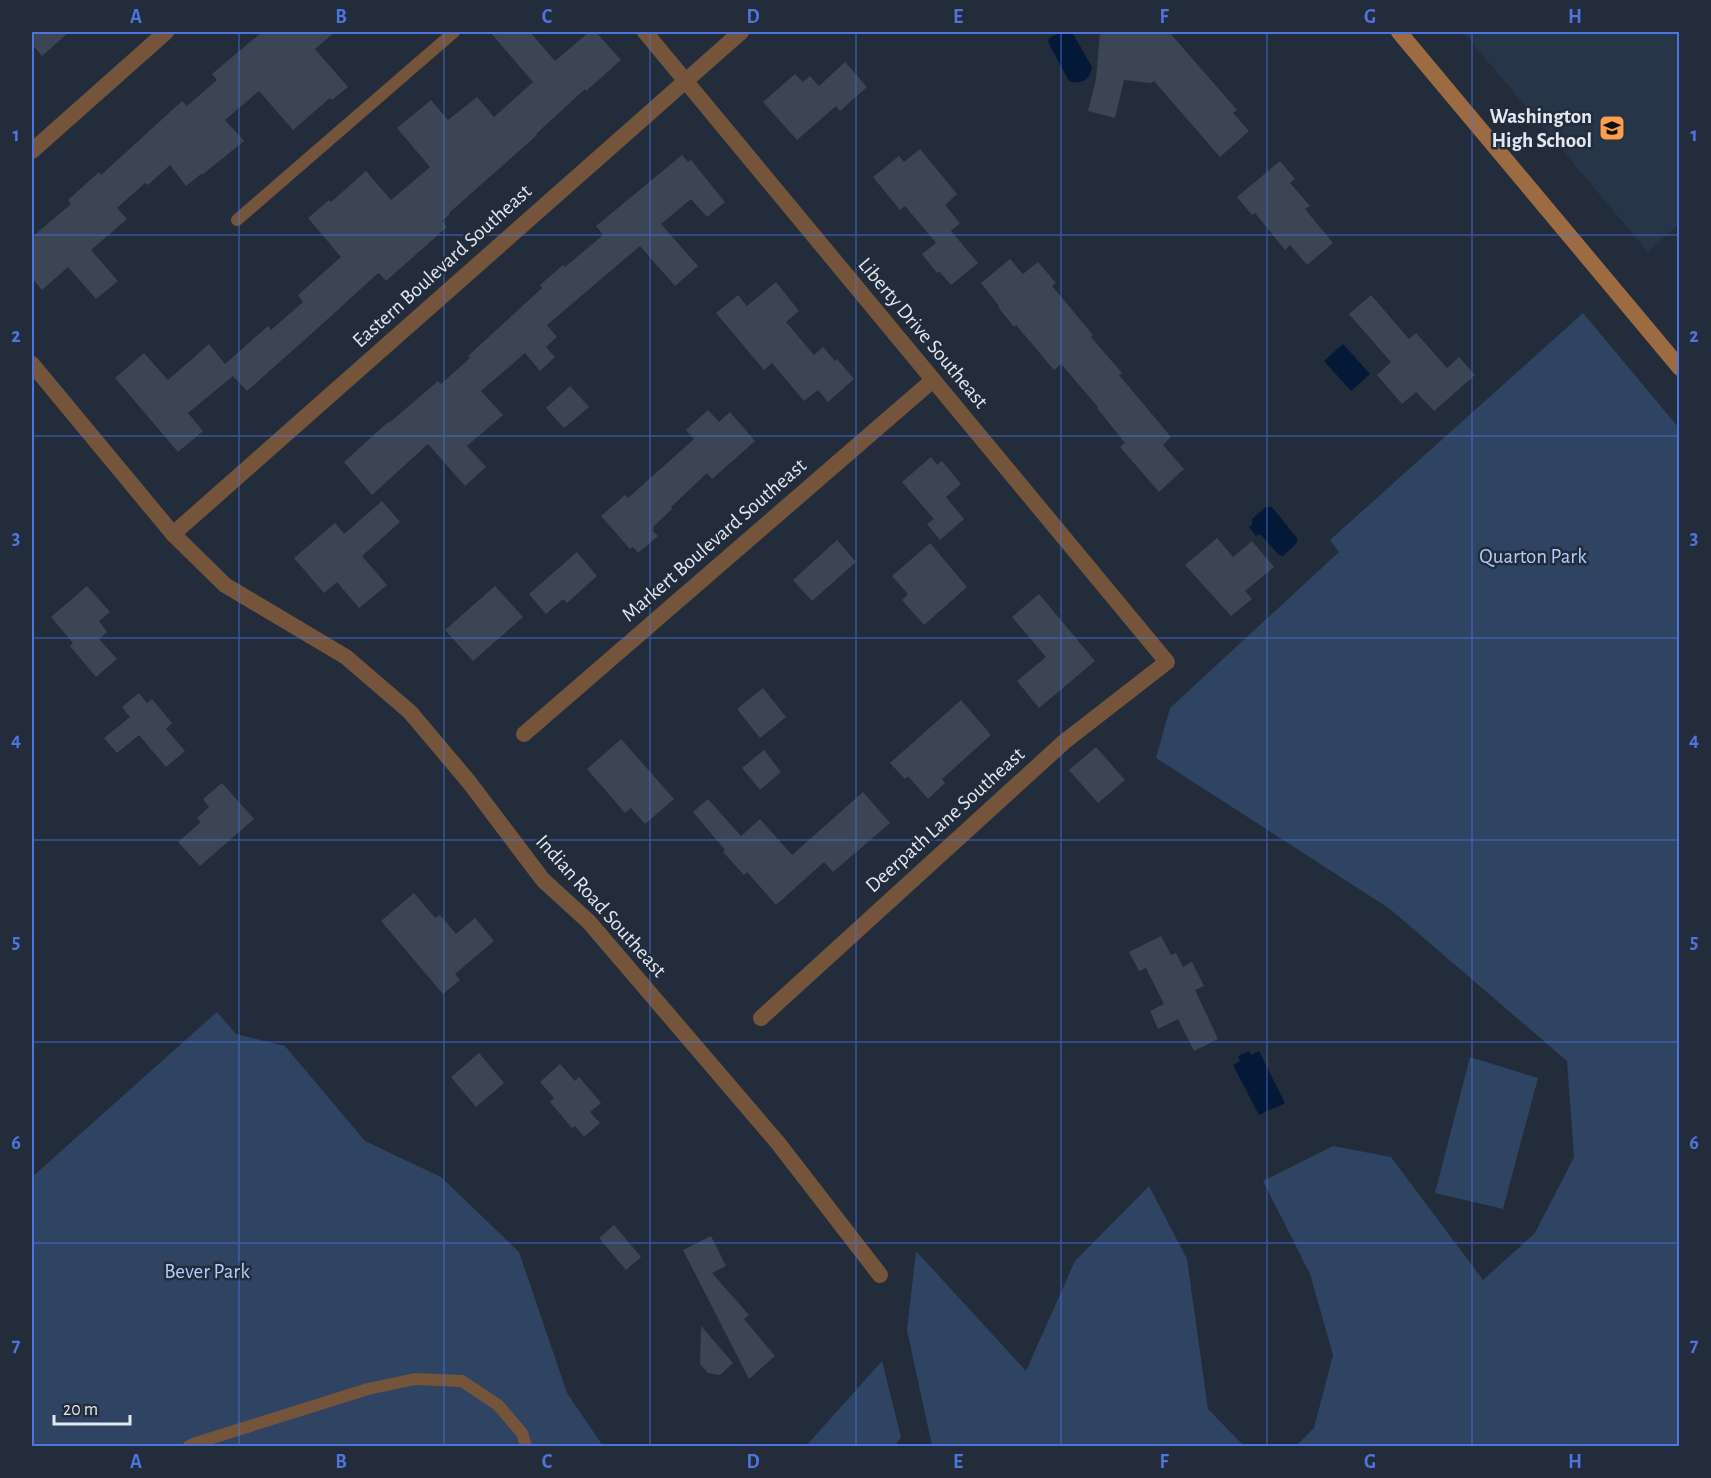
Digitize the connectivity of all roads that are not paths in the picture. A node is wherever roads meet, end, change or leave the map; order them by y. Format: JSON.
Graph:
{"nodes":[{"id":1,"x":166,"y":32,"type":"edge"},
{"id":2,"x":454,"y":32,"type":"edge"},
{"id":3,"x":645,"y":32,"type":"edge"},
{"id":4,"x":741,"y":32,"type":"edge"},
{"id":5,"x":1399,"y":32,"type":"edge"},
{"id":6,"x":686,"y":80,"type":"junction"},
{"id":7,"x":32,"y":150,"type":"edge"},
{"id":8,"x":237,"y":220,"type":"dead end"},
{"id":9,"x":32,"y":364,"type":"edge"},
{"id":10,"x":1680,"y":368,"type":"edge"},
{"id":11,"x":933,"y":380,"type":"junction"},
{"id":12,"x":173,"y":534,"type":"junction"},
{"id":13,"x":1167,"y":662,"type":"joint"},
{"id":14,"x":524,"y":734,"type":"dead end"},
{"id":15,"x":761,"y":1018,"type":"dead end"},
{"id":16,"x":880,"y":1275,"type":"dead end"},
{"id":17,"x":189,"y":1446,"type":"edge"},
{"id":18,"x":526,"y":1446,"type":"edge"}],
"edges":[{"from":1,"to":7,"type":"street"},
{"from":2,"to":8,"type":"lane"},
{"from":3,"to":6,"type":"street","name":"Liberty Drive Southeast"},
{"from":4,"to":6,"type":"street","name":"Eastern Boulevard Southeast"},
{"from":5,"to":10,"type":"main road"},
{"from":6,"to":11,"type":"street","name":"Liberty Drive Southeast"},
{"from":6,"to":12,"type":"street","name":"Eastern Boulevard Southeast"},
{"from":9,"to":12,"type":"street","name":"Indian Road Southeast"},
{"from":11,"to":13,"type":"street","name":"Liberty Drive Southeast"},
{"from":11,"to":14,"type":"street","name":"Markert Boulevard Southeast"},
{"from":12,"to":16,"type":"street","name":"Indian Road Southeast"},
{"from":13,"to":15,"type":"street","name":"Deerpath Lane Southeast"},
{"from":17,"to":18,"type":"lane"}]}
